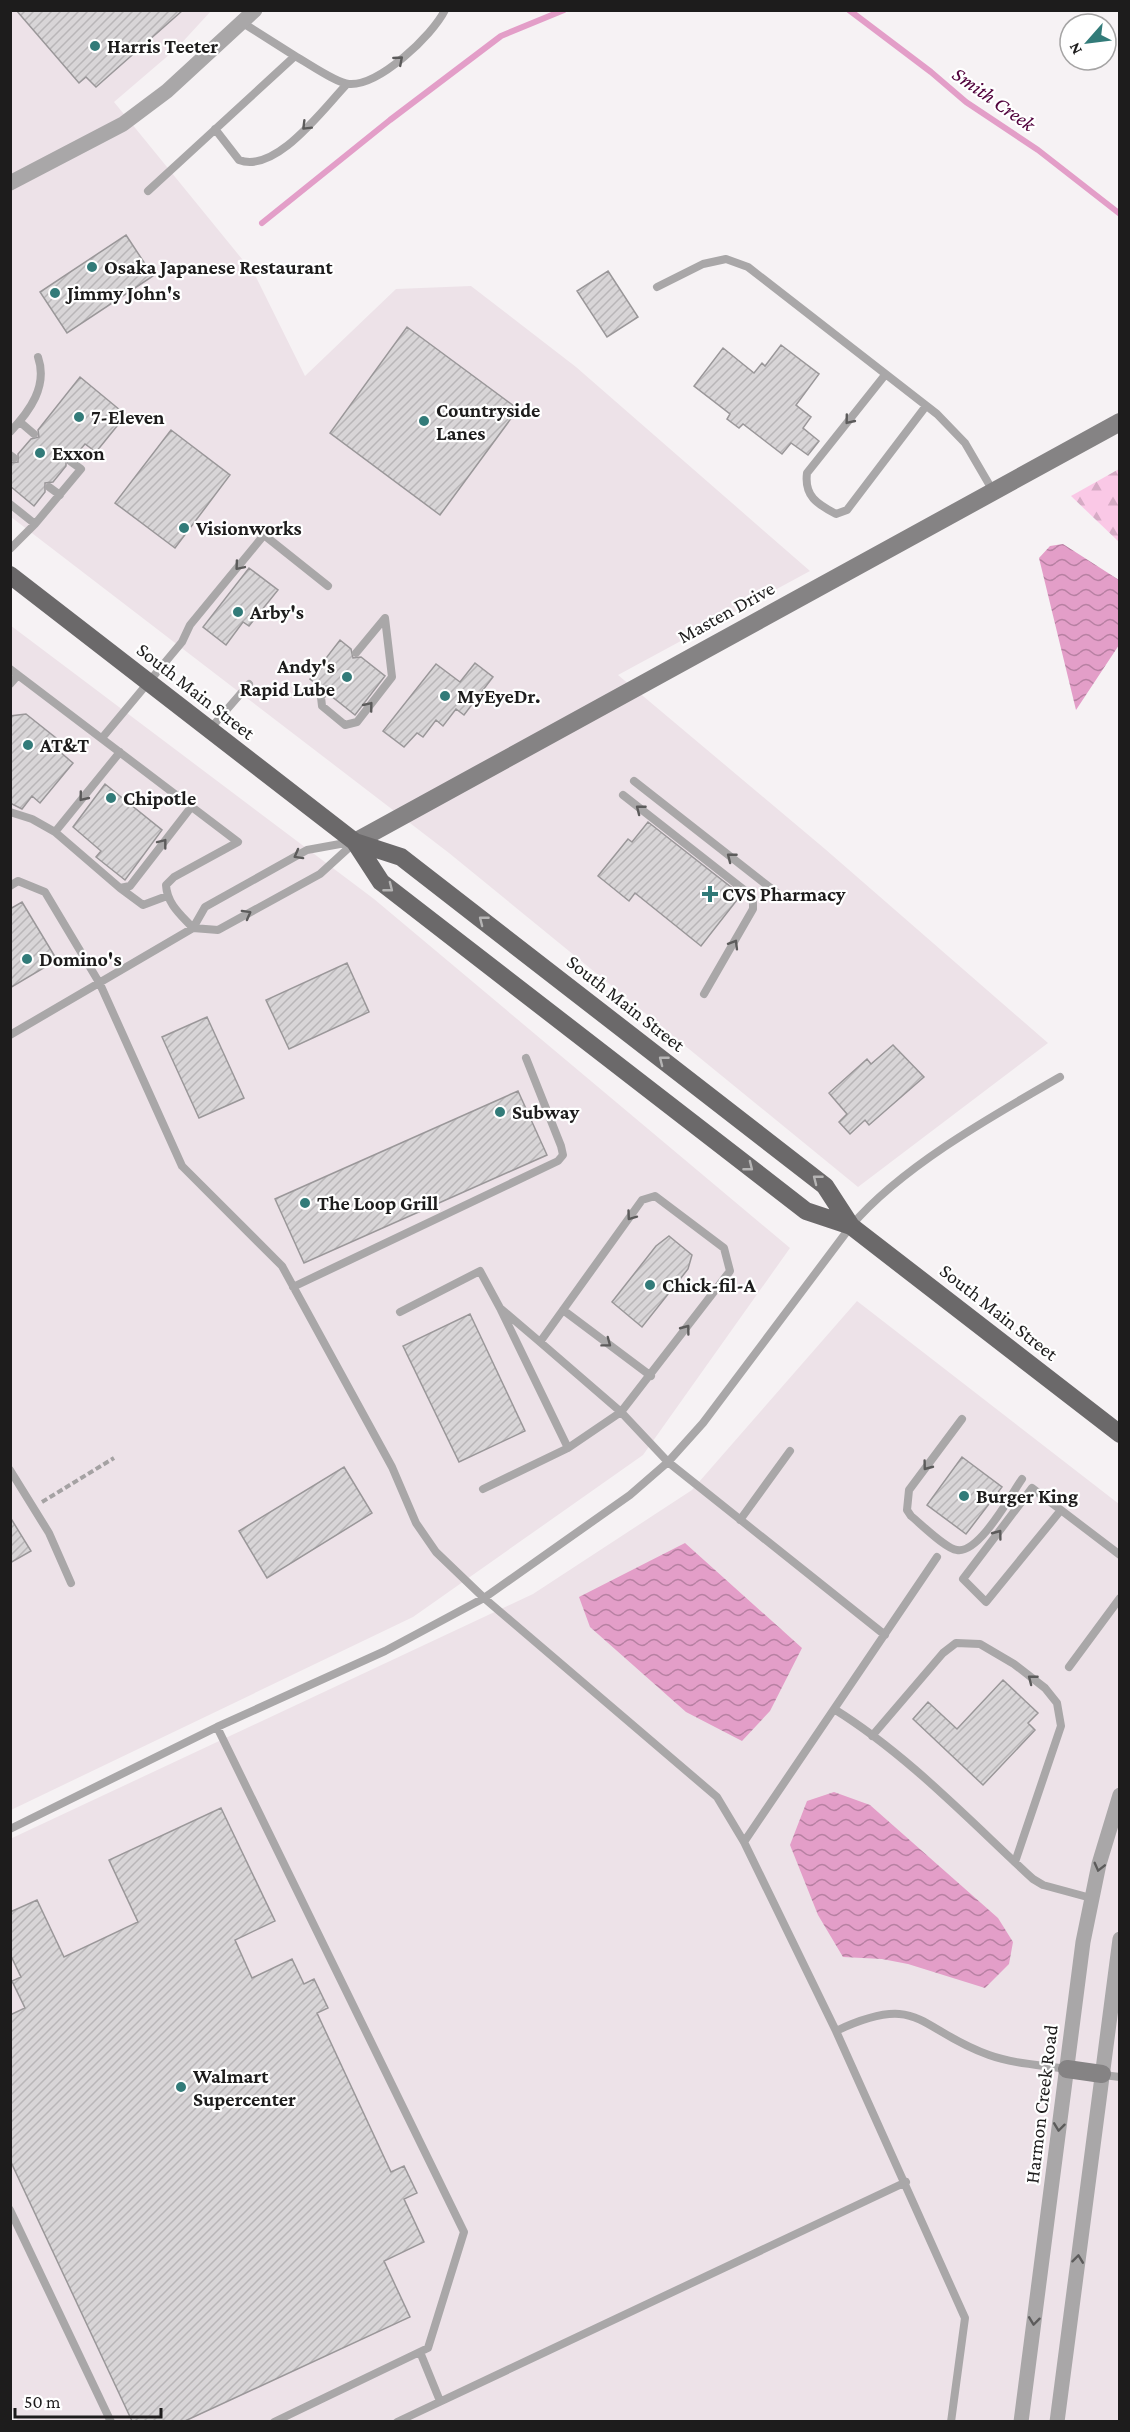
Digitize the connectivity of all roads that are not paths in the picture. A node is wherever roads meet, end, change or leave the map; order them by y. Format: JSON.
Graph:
{"nodes":[{"id":1,"x":255,"y":10,"type":"edge"},
{"id":2,"x":445,"y":10,"type":"edge"},
{"id":3,"x":243,"y":23,"type":"junction"},
{"id":4,"x":295,"y":56,"type":"junction"},
{"id":5,"x":347,"y":84,"type":"junction"},
{"id":6,"x":215,"y":129,"type":"junction"},
{"id":7,"x":10,"y":183,"type":"edge"},
{"id":8,"x":148,"y":191,"type":"dead end"},
{"id":9,"x":657,"y":287,"type":"dead end"},
{"id":10,"x":38,"y":357,"type":"dead end"},
{"id":11,"x":885,"y":375,"type":"junction"},
{"id":12,"x":926,"y":406,"type":"junction"},
{"id":13,"x":20,"y":422,"type":"junction"},
{"id":14,"x":1119,"y":422,"type":"edge"},
{"id":15,"x":10,"y":432,"type":"edge"},
{"id":16,"x":34,"y":434,"type":"dead end"},
{"id":17,"x":70,"y":461,"type":"dead end"},
{"id":18,"x":49,"y":487,"type":"dead end"},
{"id":19,"x":993,"y":491,"type":"junction"},
{"id":20,"x":60,"y":495,"type":"junction"},
{"id":21,"x":10,"y":504,"type":"edge"},
{"id":22,"x":35,"y":524,"type":"junction"},
{"id":23,"x":10,"y":549,"type":"edge"},
{"id":24,"x":10,"y":575,"type":"edge"},
{"id":25,"x":328,"y":586,"type":"dead end"},
{"id":26,"x":356,"y":653,"type":"dead end"},
{"id":27,"x":14,"y":672,"type":"edge"},
{"id":28,"x":148,"y":682,"type":"junction"},
{"id":29,"x":10,"y":684,"type":"edge"},
{"id":30,"x":249,"y":684,"type":"dead end"},
{"id":31,"x":325,"y":691,"type":"dead end"},
{"id":32,"x":210,"y":729,"type":"junction"},
{"id":33,"x":102,"y":738,"type":"junction"},
{"id":34,"x":120,"y":752,"type":"junction"},
{"id":35,"x":634,"y":781,"type":"dead end"},
{"id":36,"x":623,"y":795,"type":"dead end"},
{"id":37,"x":192,"y":806,"type":"junction"},
{"id":38,"x":10,"y":812,"type":"edge"},
{"id":39,"x":55,"y":832,"type":"junction"},
{"id":40,"x":355,"y":842,"type":"junction"},
{"id":41,"x":10,"y":886,"type":"edge"},
{"id":42,"x":120,"y":888,"type":"junction"},
{"id":43,"x":777,"y":893,"type":"dead end"},
{"id":44,"x":167,"y":896,"type":"junction"},
{"id":45,"x":193,"y":928,"type":"junction"},
{"id":46,"x":100,"y":984,"type":"junction"},
{"id":47,"x":704,"y":994,"type":"dead end"},
{"id":48,"x":10,"y":1035,"type":"edge"},
{"id":49,"x":526,"y":1058,"type":"dead end"},
{"id":50,"x":1060,"y":1077,"type":"dead end"},
{"id":51,"x":851,"y":1226,"type":"junction"},
{"id":52,"x":293,"y":1287,"type":"junction"},
{"id":53,"x":501,"y":1308,"type":"junction"},
{"id":54,"x":563,"y":1310,"type":"junction"},
{"id":55,"x":400,"y":1312,"type":"dead end"},
{"id":56,"x":540,"y":1342,"type":"junction"},
{"id":57,"x":651,"y":1376,"type":"junction"},
{"id":58,"x":621,"y":1412,"type":"junction"},
{"id":59,"x":962,"y":1419,"type":"dead end"},
{"id":60,"x":1119,"y":1434,"type":"edge"},
{"id":61,"x":567,"y":1448,"type":"junction"},
{"id":62,"x":790,"y":1451,"type":"dead end"},
{"id":63,"x":668,"y":1462,"type":"junction"},
{"id":64,"x":10,"y":1470,"type":"edge"},
{"id":65,"x":1022,"y":1479,"type":"dead end"},
{"id":66,"x":483,"y":1489,"type":"dead end"},
{"id":67,"x":1061,"y":1510,"type":"junction"},
{"id":68,"x":740,"y":1520,"type":"junction"},
{"id":69,"x":1119,"y":1555,"type":"edge"},
{"id":70,"x":937,"y":1557,"type":"dead end"},
{"id":71,"x":71,"y":1582,"type":"dead end"},
{"id":72,"x":484,"y":1598,"type":"junction"},
{"id":73,"x":1119,"y":1598,"type":"edge"},
{"id":74,"x":885,"y":1635,"type":"junction"},
{"id":75,"x":1069,"y":1667,"type":"dead end"},
{"id":76,"x":834,"y":1709,"type":"junction"},
{"id":77,"x":217,"y":1727,"type":"junction"},
{"id":78,"x":872,"y":1736,"type":"junction"},
{"id":79,"x":1119,"y":1795,"type":"edge"},
{"id":80,"x":10,"y":1829,"type":"edge"},
{"id":81,"x":744,"y":1842,"type":"junction"},
{"id":82,"x":1015,"y":1862,"type":"junction"},
{"id":83,"x":1091,"y":1898,"type":"junction"},
{"id":84,"x":1119,"y":1939,"type":"edge"},
{"id":85,"x":836,"y":2031,"type":"junction"},
{"id":86,"x":1067,"y":2069,"type":"junction"},
{"id":87,"x":1111,"y":2076,"type":"edge"},
{"id":88,"x":906,"y":2182,"type":"junction"},
{"id":89,"x":10,"y":2210,"type":"edge"},
{"id":90,"x":420,"y":2352,"type":"junction"},
{"id":91,"x":440,"y":2401,"type":"junction"},
{"id":92,"x":111,"y":2421,"type":"edge"},
{"id":93,"x":274,"y":2421,"type":"edge"},
{"id":94,"x":397,"y":2421,"type":"edge"},
{"id":95,"x":951,"y":2421,"type":"edge"},
{"id":96,"x":1021,"y":2421,"type":"edge"},
{"id":97,"x":1057,"y":2421,"type":"edge"}],
"edges":[{"from":1,"to":3,"type":"street"},
{"from":5,"to":2,"type":"lane","one_way":true},
{"from":3,"to":4,"type":"lane"},
{"from":3,"to":7,"type":"street"},
{"from":4,"to":5,"type":"lane"},
{"from":4,"to":6,"type":"lane"},
{"from":5,"to":6,"type":"lane","one_way":true},
{"from":6,"to":8,"type":"lane"},
{"from":9,"to":11,"type":"lane"},
{"from":10,"to":13,"type":"lane"},
{"from":11,"to":12,"type":"lane"},
{"from":11,"to":12,"type":"lane","one_way":true},
{"from":12,"to":19,"type":"lane"},
{"from":13,"to":15,"type":"lane"},
{"from":13,"to":16,"type":"lane"},
{"from":14,"to":19,"type":"street","name":"Masten Drive"},
{"from":17,"to":20,"type":"lane"},
{"from":18,"to":20,"type":"lane"},
{"from":19,"to":40,"type":"street","name":"Masten Drive"},
{"from":20,"to":22,"type":"lane"},
{"from":21,"to":22,"type":"lane"},
{"from":22,"to":23,"type":"lane"},
{"from":24,"to":28,"type":"main road","name":"South Main Street"},
{"from":25,"to":28,"type":"lane","one_way":true},
{"from":31,"to":26,"type":"lane","one_way":true},
{"from":27,"to":29,"type":"lane"},
{"from":27,"to":33,"type":"lane"},
{"from":28,"to":32,"type":"main road","name":"South Main Street"},
{"from":28,"to":33,"type":"lane"},
{"from":30,"to":32,"type":"lane"},
{"from":32,"to":40,"type":"main road","name":"South Main Street"},
{"from":33,"to":34,"type":"lane"},
{"from":34,"to":37,"type":"lane"},
{"from":34,"to":39,"type":"lane","one_way":true},
{"from":43,"to":35,"type":"lane","one_way":true},
{"from":47,"to":36,"type":"lane","one_way":true},
{"from":42,"to":37,"type":"lane","one_way":true},
{"from":37,"to":44,"type":"lane"},
{"from":38,"to":39,"type":"lane"},
{"from":39,"to":42,"type":"lane"},
{"from":45,"to":40,"type":"lane","one_way":true},
{"from":40,"to":45,"type":"lane","one_way":true},
{"from":40,"to":51,"type":"main road","name":"South Main Street","one_way":true},
{"from":51,"to":40,"type":"main road","name":"South Main Street","one_way":true},
{"from":41,"to":46,"type":"lane"},
{"from":42,"to":44,"type":"lane"},
{"from":44,"to":45,"type":"lane"},
{"from":45,"to":46,"type":"lane"},
{"from":46,"to":48,"type":"lane"},
{"from":46,"to":52,"type":"lane"},
{"from":49,"to":52,"type":"lane"},
{"from":50,"to":51,"type":"lane"},
{"from":51,"to":60,"type":"main road","name":"South Main Street"},
{"from":51,"to":63,"type":"lane"},
{"from":52,"to":72,"type":"lane"},
{"from":53,"to":55,"type":"lane"},
{"from":53,"to":56,"type":"lane"},
{"from":53,"to":61,"type":"lane"},
{"from":54,"to":56,"type":"lane"},
{"from":54,"to":57,"type":"lane","one_way":true},
{"from":57,"to":54,"type":"lane","one_way":true},
{"from":56,"to":58,"type":"lane"},
{"from":57,"to":58,"type":"lane"},
{"from":58,"to":61,"type":"lane"},
{"from":58,"to":63,"type":"lane"},
{"from":59,"to":65,"type":"lane","one_way":true},
{"from":61,"to":66,"type":"lane"},
{"from":62,"to":68,"type":"lane"},
{"from":63,"to":68,"type":"lane"},
{"from":63,"to":72,"type":"lane"},
{"from":64,"to":71,"type":"lane"},
{"from":67,"to":67,"type":"lane","one_way":true},
{"from":67,"to":69,"type":"lane"},
{"from":68,"to":74,"type":"lane"},
{"from":70,"to":74,"type":"lane"},
{"from":72,"to":77,"type":"lane"},
{"from":72,"to":81,"type":"lane"},
{"from":73,"to":75,"type":"lane"},
{"from":74,"to":76,"type":"lane"},
{"from":76,"to":78,"type":"lane"},
{"from":76,"to":81,"type":"lane"},
{"from":77,"to":80,"type":"lane"},
{"from":77,"to":90,"type":"lane"},
{"from":78,"to":82,"type":"lane"},
{"from":82,"to":78,"type":"lane","one_way":true},
{"from":79,"to":83,"type":"street","name":"Harmon Creek Road","one_way":true},
{"from":81,"to":85,"type":"lane"},
{"from":82,"to":83,"type":"lane"},
{"from":83,"to":86,"type":"street","name":"Harmon Creek Road"},
{"from":84,"to":87,"type":"street"},
{"from":85,"to":86,"type":"lane"},
{"from":85,"to":88,"type":"lane"},
{"from":86,"to":87,"type":"street"},
{"from":86,"to":96,"type":"street","name":"Harmon Creek Road","one_way":true},
{"from":97,"to":87,"type":"street","one_way":true},
{"from":88,"to":91,"type":"lane"},
{"from":88,"to":95,"type":"lane"},
{"from":89,"to":92,"type":"lane"},
{"from":90,"to":91,"type":"lane"},
{"from":90,"to":93,"type":"lane"},
{"from":91,"to":94,"type":"lane"}]}
